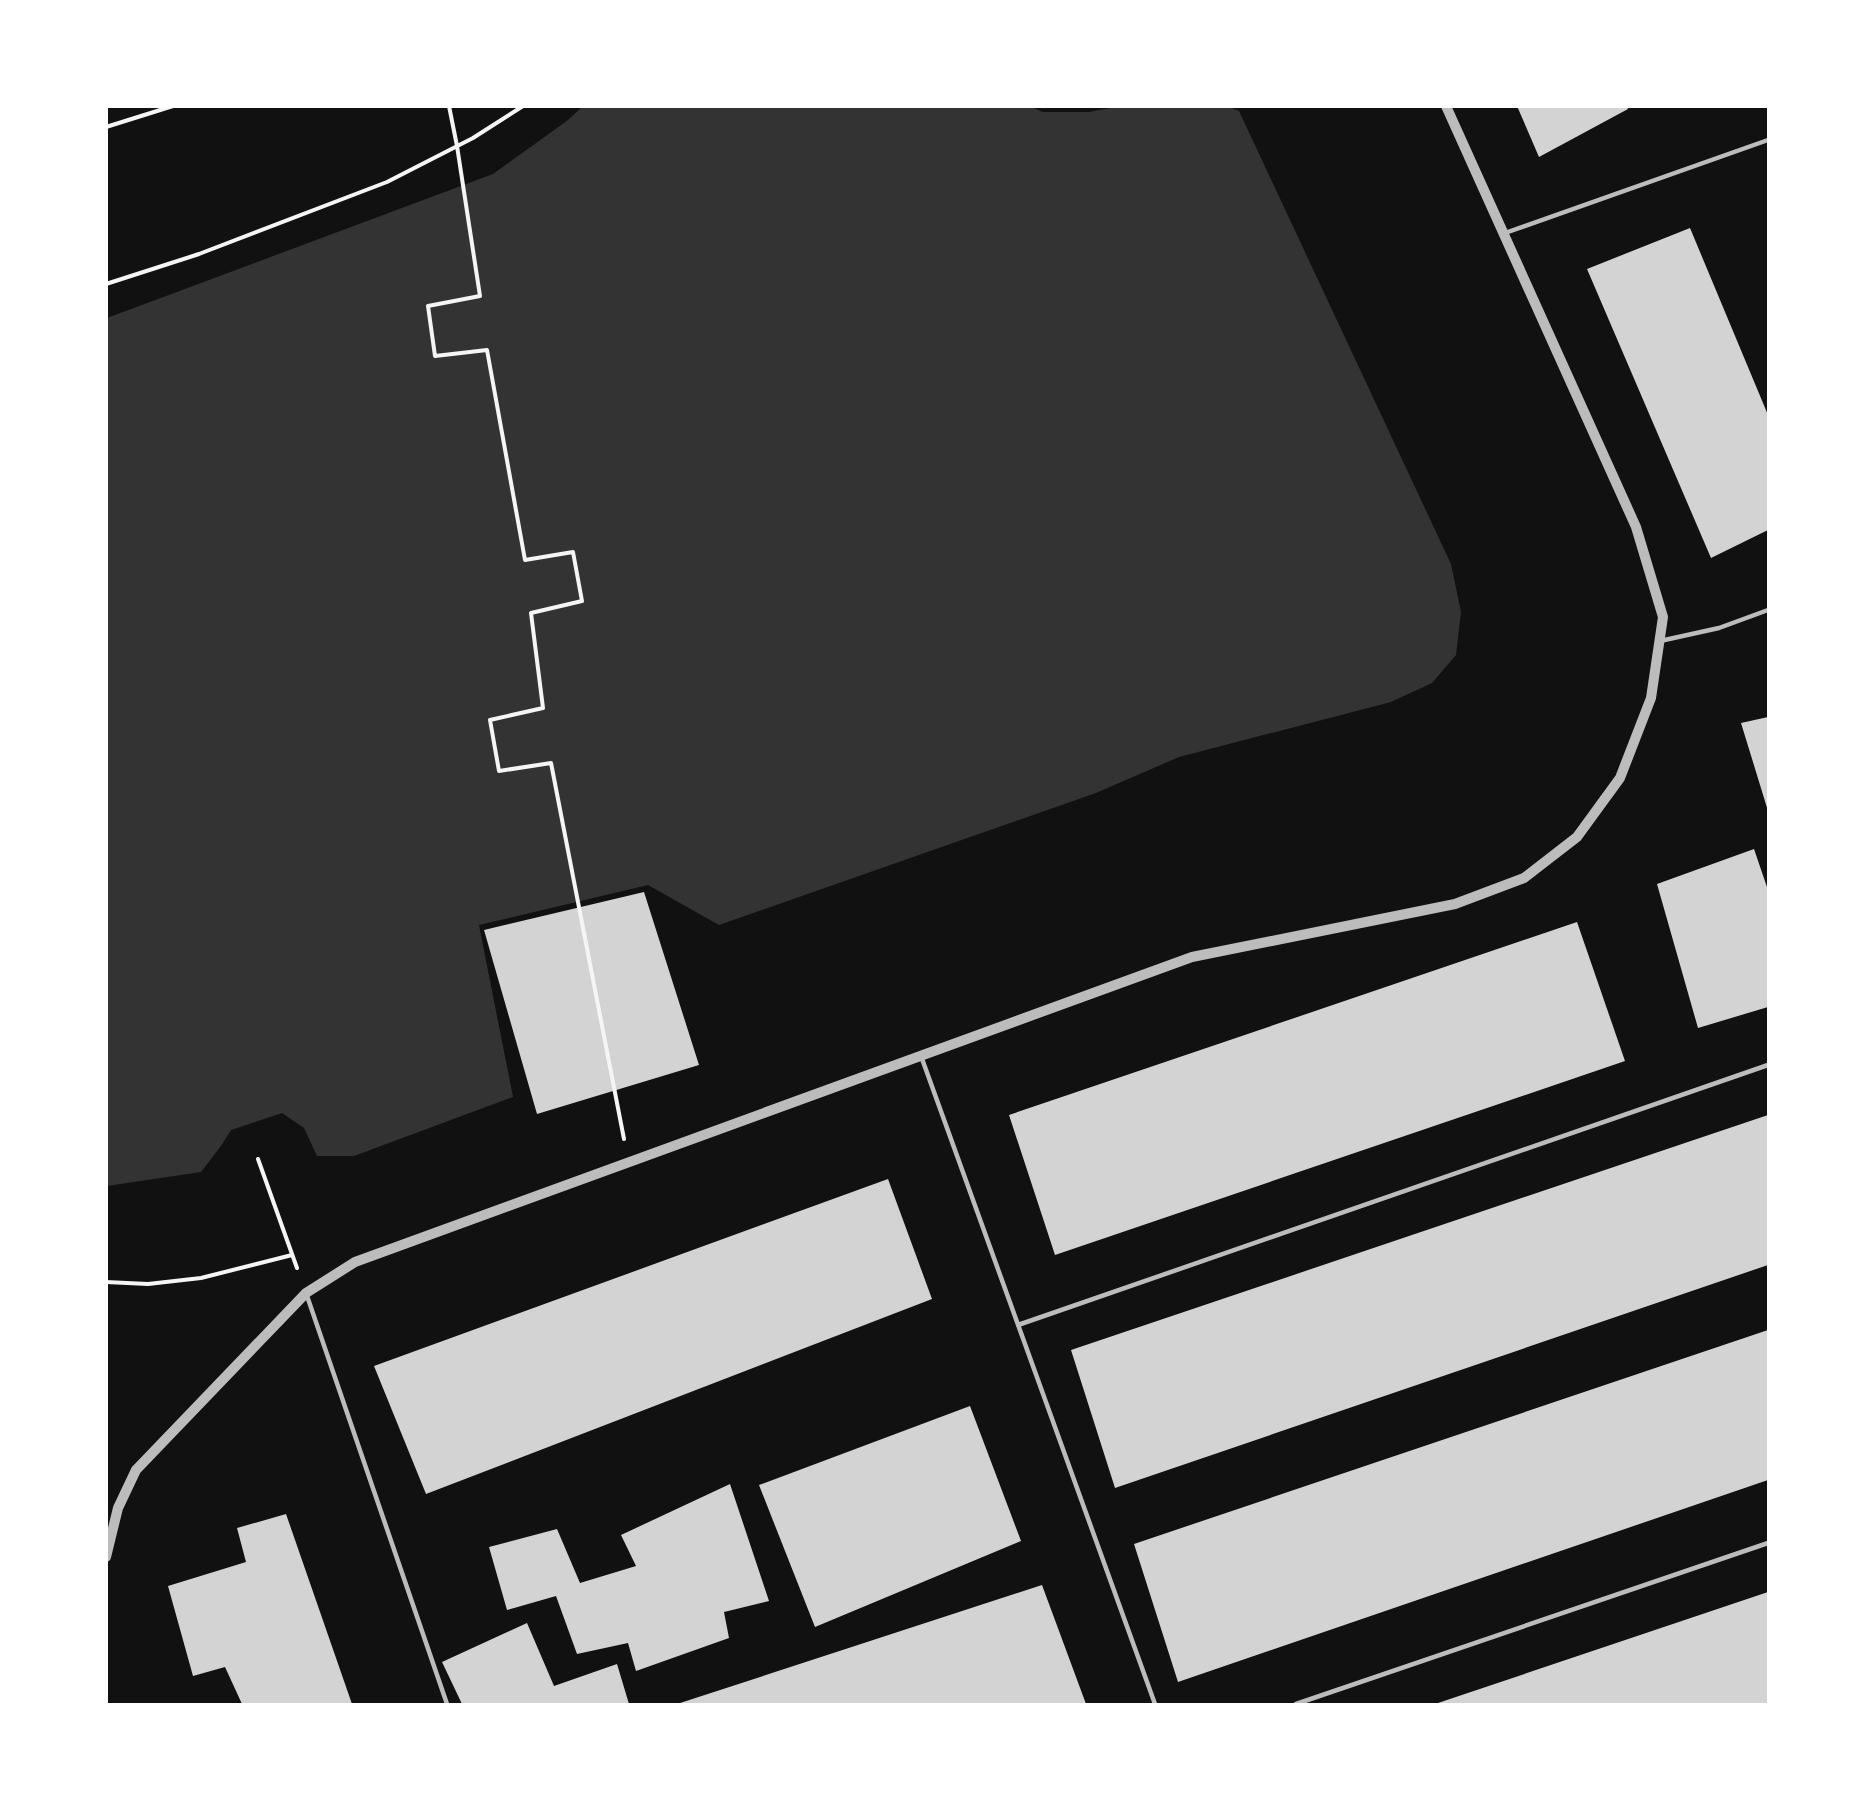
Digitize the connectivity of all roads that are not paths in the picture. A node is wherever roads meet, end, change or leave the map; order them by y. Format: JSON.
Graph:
{"nodes":[{"id":1,"x":1446,"y":106,"type":"edge"},
{"id":2,"x":1768,"y":140,"type":"edge"},
{"id":3,"x":1503,"y":234,"type":"junction"},
{"id":4,"x":1768,"y":610,"type":"edge"},
{"id":5,"x":1659,"y":641,"type":"junction"},
{"id":6,"x":921,"y":1056,"type":"junction"},
{"id":7,"x":1768,"y":1065,"type":"edge"},
{"id":8,"x":306,"y":1293,"type":"junction"},
{"id":9,"x":1018,"y":1325,"type":"junction"},
{"id":10,"x":1768,"y":1543,"type":"edge"},
{"id":11,"x":106,"y":1557,"type":"edge"},
{"id":12,"x":447,"y":1704,"type":"edge"},
{"id":13,"x":1155,"y":1704,"type":"edge"},
{"id":14,"x":1296,"y":1704,"type":"edge"}],
"edges":[{"from":1,"to":3,"type":"street"},
{"from":2,"to":3,"type":"lane"},
{"from":3,"to":5,"type":"street"},
{"from":4,"to":5,"type":"lane"},
{"from":5,"to":6,"type":"street"},
{"from":6,"to":8,"type":"street"},
{"from":6,"to":9,"type":"lane"},
{"from":7,"to":9,"type":"lane"},
{"from":8,"to":11,"type":"street"},
{"from":8,"to":12,"type":"lane"},
{"from":9,"to":13,"type":"lane"},
{"from":10,"to":14,"type":"lane"}]}
